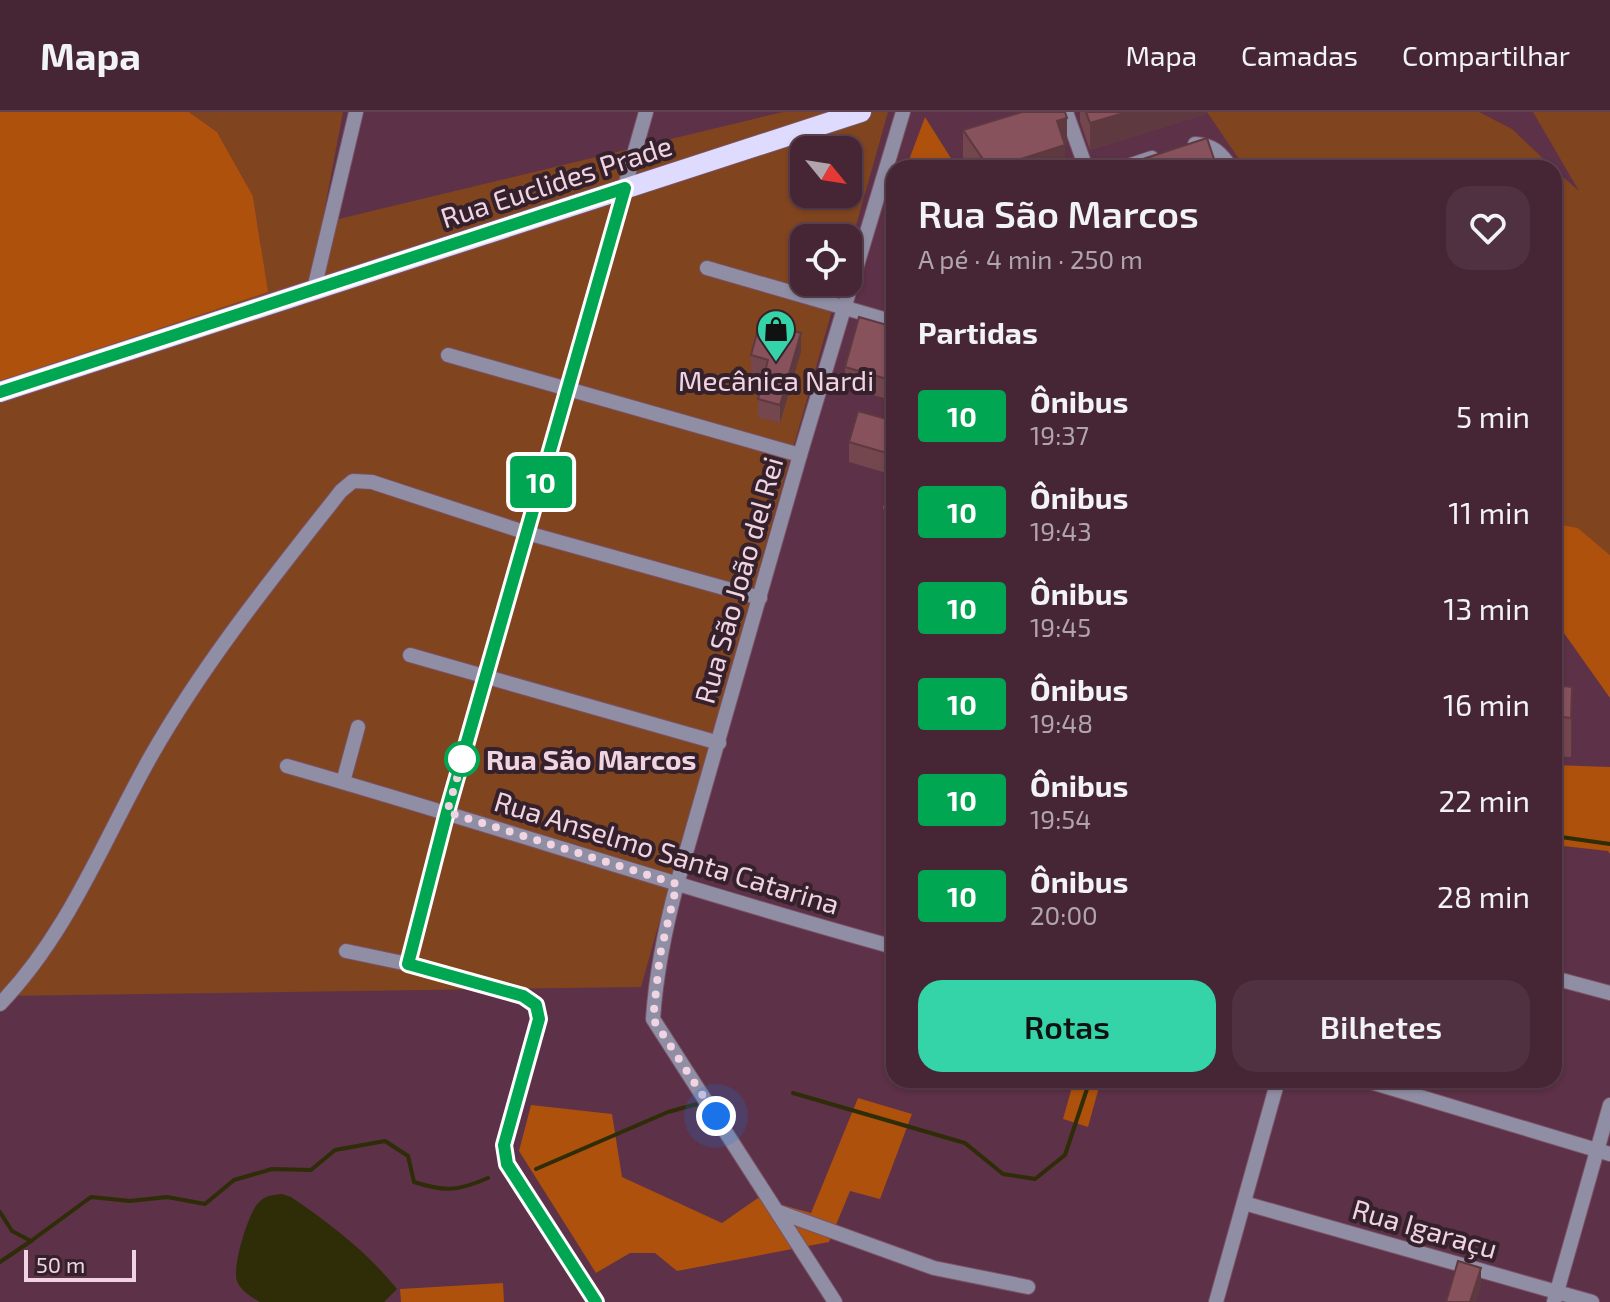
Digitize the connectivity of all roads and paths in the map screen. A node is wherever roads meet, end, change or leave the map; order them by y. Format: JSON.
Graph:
{"nodes":[{"id":1,"x":356,"y":112,"type":"edge"},
{"id":2,"x":646,"y":112,"type":"edge"},
{"id":3,"x":861,"y":112,"type":"edge"},
{"id":4,"x":903,"y":112,"type":"edge"},
{"id":5,"x":1066,"y":112,"type":"edge"},
{"id":6,"x":1181,"y":148,"type":"edge"},
{"id":7,"x":1166,"y":153,"type":"edge"},
{"id":8,"x":889,"y":160,"type":"edge"},
{"id":9,"x":1083,"y":160,"type":"edge"},
{"id":10,"x":1145,"y":160,"type":"edge"},
{"id":11,"x":1225,"y":160,"type":"edge"},
{"id":12,"x":886,"y":170,"type":"edge"},
{"id":13,"x":625,"y":188,"type":"junction"},
{"id":14,"x":707,"y":268,"type":"dead end"},
{"id":15,"x":314,"y":289,"type":"junction"},
{"id":16,"x":846,"y":308,"type":"junction"},
{"id":17,"x":886,"y":320,"type":"edge"},
{"id":18,"x":448,"y":355,"type":"dead end"},
{"id":19,"x":568,"y":389,"type":"junction"},
{"id":20,"x":0,"y":392,"type":"edge"},
{"id":21,"x":800,"y":455,"type":"junction"},
{"id":22,"x":527,"y":533,"type":"junction"},
{"id":23,"x":760,"y":598,"type":"junction"},
{"id":24,"x":410,"y":655,"type":"dead end"},
{"id":25,"x":486,"y":676,"type":"junction"},
{"id":26,"x":358,"y":727,"type":"dead end"},
{"id":27,"x":719,"y":743,"type":"junction"},
{"id":28,"x":287,"y":766,"type":"dead end"},
{"id":29,"x":343,"y":782,"type":"junction"},
{"id":30,"x":447,"y":812,"type":"junction"},
{"id":31,"x":677,"y":884,"type":"junction"},
{"id":32,"x":886,"y":945,"type":"edge"},
{"id":33,"x":346,"y":951,"type":"dead end"},
{"id":34,"x":408,"y":964,"type":"junction"},
{"id":35,"x":1562,"y":980,"type":"edge"},
{"id":36,"x":1610,"y":993,"type":"edge"},
{"id":37,"x":0,"y":1004,"type":"edge"},
{"id":38,"x":1276,"y":1088,"type":"edge"},
{"id":39,"x":1391,"y":1088,"type":"edge"},
{"id":40,"x":1610,"y":1105,"type":"edge"},
{"id":41,"x":1604,"y":1152,"type":"edge"},
{"id":42,"x":1244,"y":1203,"type":"junction"},
{"id":43,"x":779,"y":1212,"type":"junction"},
{"id":44,"x":1028,"y":1287,"type":"dead end"},
{"id":45,"x":1556,"y":1297,"type":"edge"},
{"id":46,"x":596,"y":1302,"type":"edge"},
{"id":47,"x":835,"y":1302,"type":"edge"},
{"id":48,"x":1216,"y":1302,"type":"edge"},
{"id":49,"x":1592,"y":1302,"type":"edge"}],
"edges":[{"from":1,"to":15,"type":"street"},
{"from":2,"to":13,"type":"street"},
{"from":3,"to":13,"type":"main road","name":"Rua Euclides Prade"},
{"from":4,"to":8,"type":"street","name":"Rua São João del Rei"},
{"from":5,"to":9,"type":"street"},
{"from":6,"to":11,"type":"street"},
{"from":7,"to":10,"type":"street"},
{"from":12,"to":16,"type":"street","name":"Rua São João del Rei"},
{"from":13,"to":15,"type":"main road","name":"Rua Euclides Prade"},
{"from":13,"to":19,"type":"street"},
{"from":14,"to":16,"type":"street"},
{"from":15,"to":20,"type":"main road","name":"Rua Euclides Prade"},
{"from":16,"to":17,"type":"street"},
{"from":16,"to":21,"type":"street","name":"Rua São João del Rei"},
{"from":18,"to":19,"type":"street"},
{"from":19,"to":21,"type":"street"},
{"from":19,"to":22,"type":"street"},
{"from":21,"to":23,"type":"street","name":"Rua São João del Rei"},
{"from":22,"to":23,"type":"street"},
{"from":22,"to":25,"type":"street"},
{"from":22,"to":37,"type":"street"},
{"from":23,"to":27,"type":"street","name":"Rua São João del Rei"},
{"from":24,"to":25,"type":"street"},
{"from":25,"to":27,"type":"street"},
{"from":25,"to":30,"type":"street"},
{"from":26,"to":29,"type":"street"},
{"from":27,"to":31,"type":"street","name":"Rua São João del Rei"},
{"from":28,"to":29,"type":"street","name":"Rua Anselmo Santa Catarina"},
{"from":29,"to":30,"type":"street","name":"Rua Anselmo Santa Catarina"},
{"from":30,"to":31,"type":"street","name":"Rua Anselmo Santa Catarina"},
{"from":30,"to":34,"type":"street"},
{"from":31,"to":32,"type":"street","name":"Rua Anselmo Santa Catarina"},
{"from":31,"to":43,"type":"street","name":"Rua São João del Rei"},
{"from":33,"to":34,"type":"street"},
{"from":34,"to":46,"type":"street"},
{"from":35,"to":36,"type":"street"},
{"from":38,"to":42,"type":"street"},
{"from":39,"to":41,"type":"street"},
{"from":40,"to":41,"type":"street"},
{"from":41,"to":45,"type":"street"},
{"from":42,"to":45,"type":"street","name":"Rua Igaraçu"},
{"from":42,"to":48,"type":"street"},
{"from":43,"to":44,"type":"street"},
{"from":43,"to":47,"type":"street","name":"Rua São João del Rei"},
{"from":45,"to":49,"type":"street","name":"Rua Igaraçu"}]}
